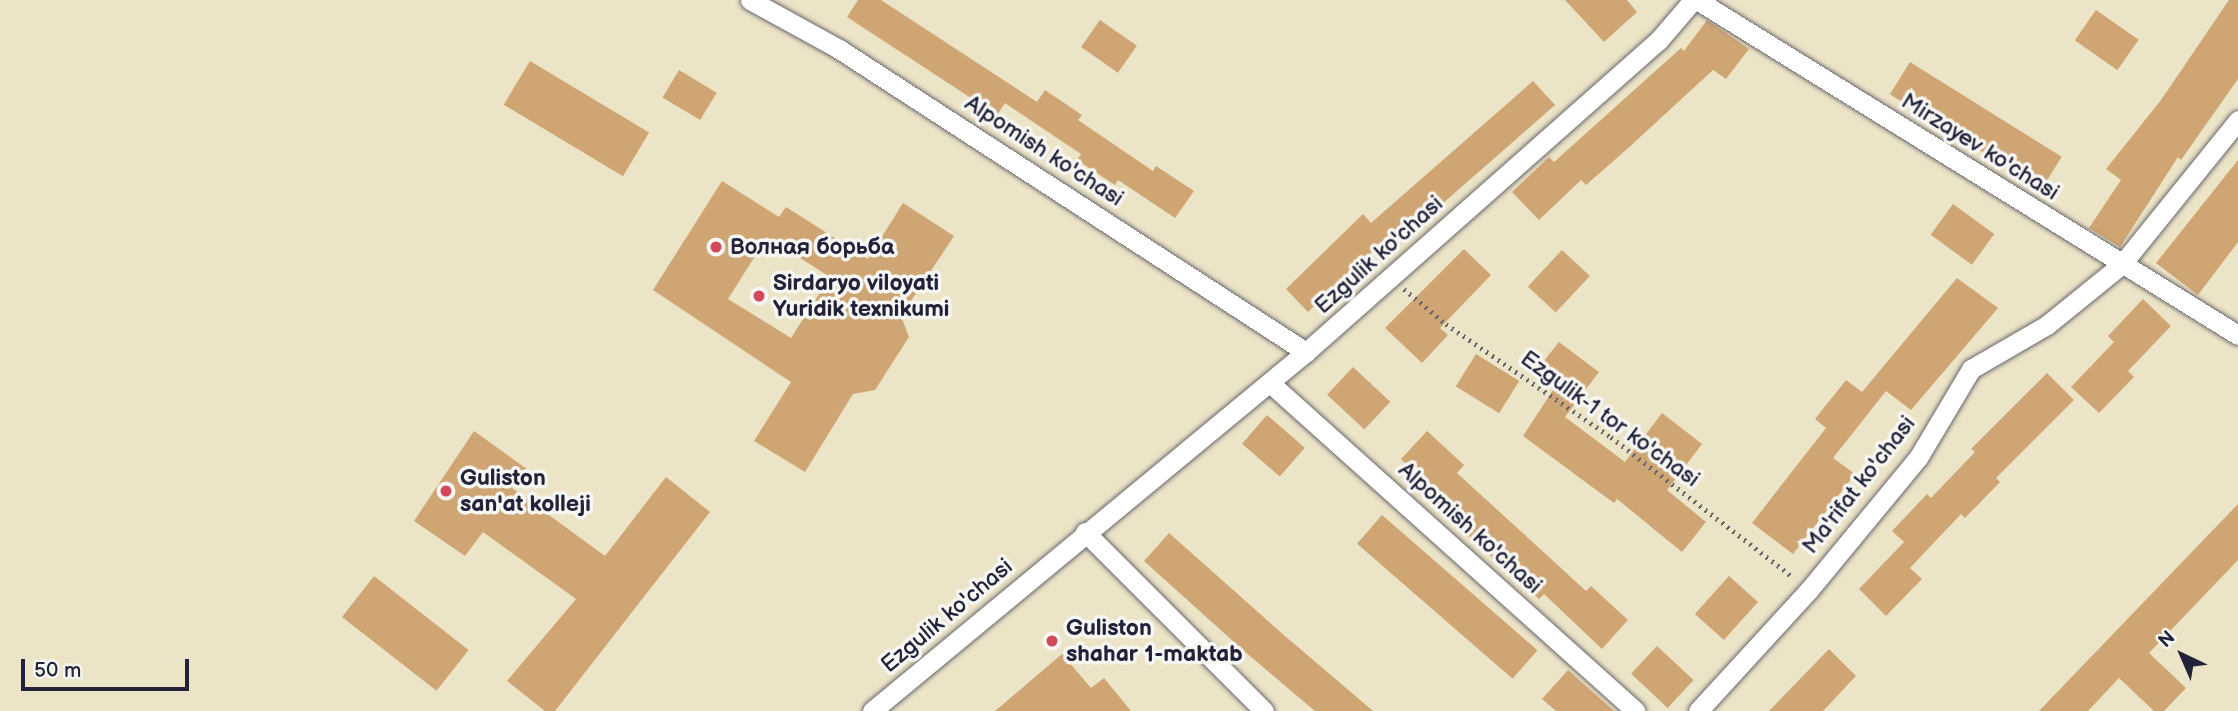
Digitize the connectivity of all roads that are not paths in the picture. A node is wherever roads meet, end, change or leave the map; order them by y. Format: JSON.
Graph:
{"nodes":[{"id":1,"x":750,"y":0,"type":"edge"},
{"id":2,"x":1695,"y":0,"type":"edge"},
{"id":3,"x":2238,"y":120,"type":"edge"},
{"id":4,"x":2122,"y":264,"type":"junction"},
{"id":5,"x":2238,"y":335,"type":"edge"},
{"id":6,"x":1306,"y":352,"type":"junction"},
{"id":7,"x":1270,"y":383,"type":"junction"},
{"id":8,"x":1085,"y":532,"type":"junction"},
{"id":9,"x":872,"y":711,"type":"edge"},
{"id":10,"x":1264,"y":711,"type":"edge"},
{"id":11,"x":1636,"y":711,"type":"edge"},
{"id":12,"x":1698,"y":711,"type":"edge"}],
"edges":[{"from":1,"to":6,"type":"street","name":"Alpomish ko'chasi"},
{"from":2,"to":4,"type":"street","name":"Mirzayev ko'chasi"},
{"from":2,"to":6,"type":"street","name":"Ezgulik ko'chasi"},
{"from":3,"to":4,"type":"street","name":"Ma'rifat ko'chasi"},
{"from":4,"to":5,"type":"street","name":"Mirzayev ko'chasi"},
{"from":4,"to":12,"type":"street","name":"Ma'rifat ko'chasi"},
{"from":6,"to":7,"type":"street","name":"Ezgulik ko'chasi"},
{"from":7,"to":8,"type":"street","name":"Ezgulik ko'chasi"},
{"from":7,"to":11,"type":"street","name":"Alpomish ko'chasi"},
{"from":8,"to":9,"type":"street","name":"Ezgulik ko'chasi"},
{"from":8,"to":10,"type":"street"}]}
